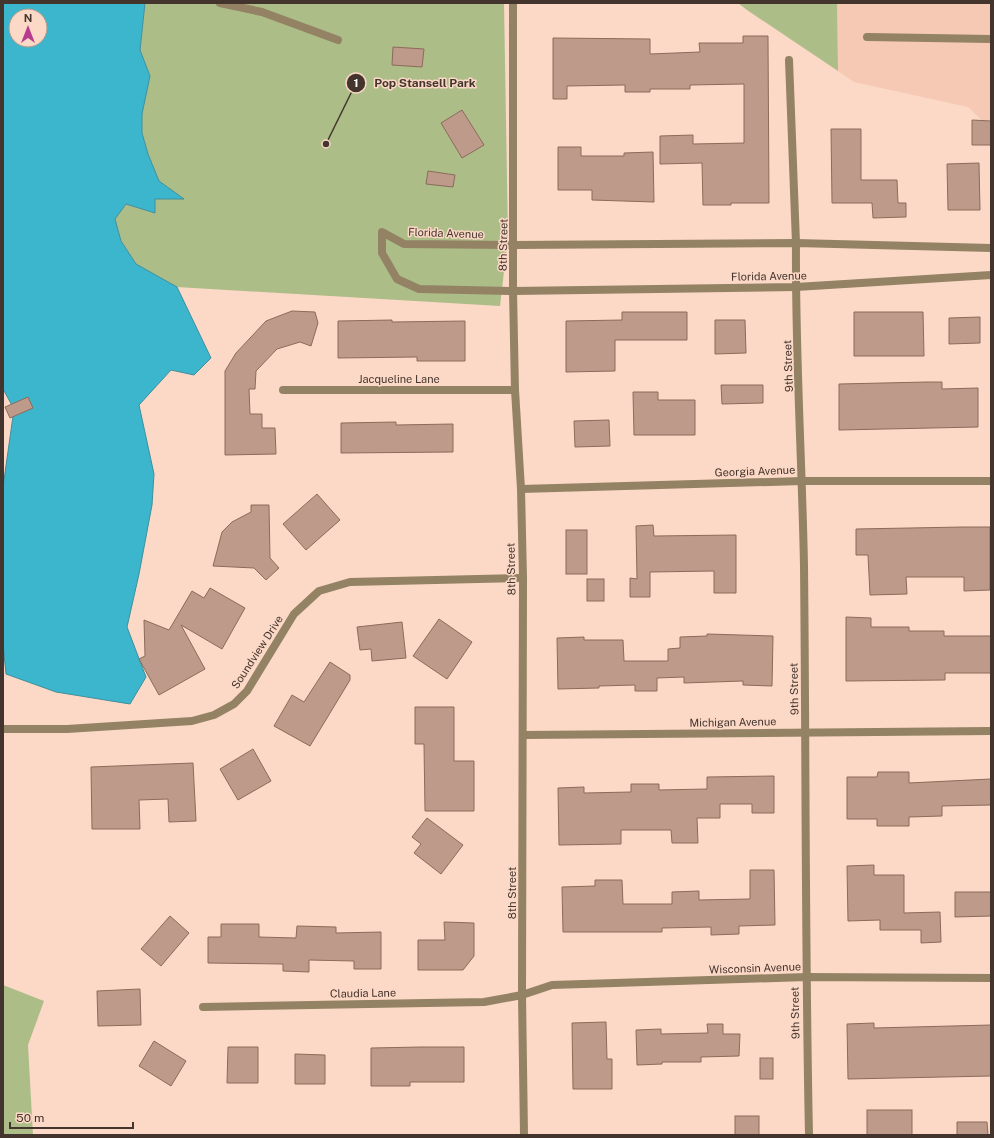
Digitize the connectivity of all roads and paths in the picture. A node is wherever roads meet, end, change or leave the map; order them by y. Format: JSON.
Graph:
{"nodes":[{"id":1,"x":220,"y":3,"type":"edge"},
{"id":2,"x":513,"y":3,"type":"edge"},
{"id":3,"x":867,"y":37,"type":"dead end"},
{"id":4,"x":991,"y":38,"type":"edge"},
{"id":5,"x":338,"y":40,"type":"dead end"},
{"id":6,"x":789,"y":60,"type":"dead end"},
{"id":7,"x":796,"y":243,"type":"junction"},
{"id":8,"x":514,"y":245,"type":"junction"},
{"id":9,"x":991,"y":248,"type":"edge"},
{"id":10,"x":991,"y":275,"type":"edge"},
{"id":11,"x":796,"y":287,"type":"junction"},
{"id":12,"x":513,"y":291,"type":"junction"},
{"id":13,"x":283,"y":390,"type":"dead end"},
{"id":14,"x":515,"y":390,"type":"junction"},
{"id":15,"x":802,"y":481,"type":"junction"},
{"id":16,"x":991,"y":481,"type":"edge"},
{"id":17,"x":521,"y":489,"type":"junction"},
{"id":18,"x":523,"y":578,"type":"junction"},
{"id":19,"x":3,"y":729,"type":"edge"},
{"id":20,"x":991,"y":731,"type":"edge"},
{"id":21,"x":806,"y":732,"type":"junction"},
{"id":22,"x":524,"y":735,"type":"junction"},
{"id":23,"x":806,"y":978,"type":"junction"},
{"id":24,"x":991,"y":978,"type":"edge"},
{"id":25,"x":522,"y":995,"type":"junction"},
{"id":26,"x":203,"y":1007,"type":"dead end"},
{"id":27,"x":524,"y":1135,"type":"edge"},
{"id":28,"x":809,"y":1135,"type":"edge"}],
"edges":[{"from":1,"to":5,"type":"street"},
{"from":2,"to":8,"type":"street","name":"8th Street"},
{"from":3,"to":4,"type":"street"},
{"from":6,"to":7,"type":"street","name":"9th Street"},
{"from":7,"to":8,"type":"street","name":"Florida Avenue"},
{"from":7,"to":9,"type":"street","name":"Florida Avenue"},
{"from":7,"to":11,"type":"street","name":"9th Street"},
{"from":8,"to":12,"type":"street","name":"8th Street"},
{"from":8,"to":12,"type":"street","name":"Florida Avenue"},
{"from":10,"to":11,"type":"street","name":"Florida Avenue"},
{"from":11,"to":12,"type":"street","name":"Florida Avenue"},
{"from":11,"to":15,"type":"street","name":"9th Street"},
{"from":12,"to":14,"type":"street","name":"8th Street"},
{"from":13,"to":14,"type":"street","name":"Jacqueline Lane"},
{"from":14,"to":17,"type":"street","name":"8th Street"},
{"from":15,"to":16,"type":"street","name":"Georgia Avenue"},
{"from":15,"to":17,"type":"street","name":"Georgia Avenue"},
{"from":15,"to":21,"type":"street","name":"9th Street"},
{"from":17,"to":18,"type":"street","name":"8th Street"},
{"from":18,"to":19,"type":"street","name":"Soundview Drive"},
{"from":18,"to":22,"type":"street","name":"8th Street"},
{"from":20,"to":21,"type":"street","name":"Michigan Avenue"},
{"from":21,"to":22,"type":"street","name":"Michigan Avenue"},
{"from":21,"to":23,"type":"street","name":"9th Street"},
{"from":22,"to":25,"type":"street","name":"8th Street"},
{"from":23,"to":24,"type":"street","name":"Wisconsin Avenue"},
{"from":23,"to":25,"type":"street","name":"Wisconsin Avenue"},
{"from":23,"to":28,"type":"street","name":"9th Street"},
{"from":25,"to":26,"type":"street","name":"Claudia Lane"},
{"from":25,"to":27,"type":"street","name":"8th Street"}]}
